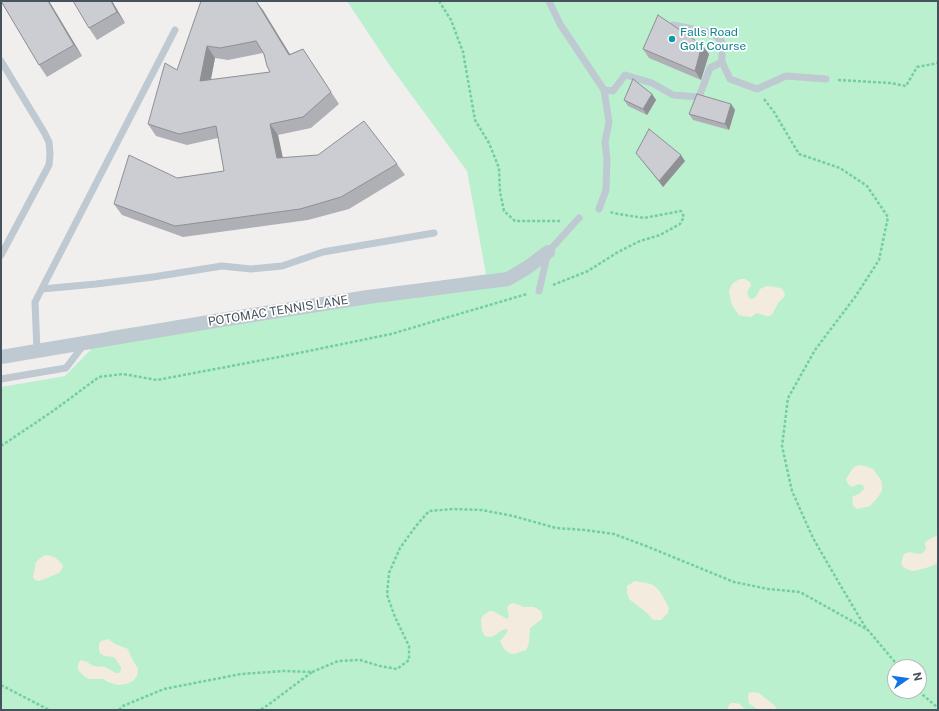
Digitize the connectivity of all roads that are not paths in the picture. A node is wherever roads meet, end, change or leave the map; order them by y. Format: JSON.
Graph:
{"nodes":[{"id":1,"x":549,"y":1,"type":"edge"},
{"id":2,"x":673,"y":25,"type":"edge"},
{"id":3,"x":176,"y":30,"type":"dead end"},
{"id":4,"x":1,"y":61,"type":"edge"},
{"id":5,"x":722,"y":62,"type":"junction"},
{"id":6,"x":826,"y":79,"type":"road end"},
{"id":7,"x":604,"y":90,"type":"junction"},
{"id":8,"x":600,"y":209,"type":"road end"},
{"id":9,"x":579,"y":218,"type":"road end"},
{"id":10,"x":434,"y":233,"type":"dead end"},
{"id":11,"x":548,"y":252,"type":"junction"},
{"id":12,"x":1,"y":255,"type":"edge"},
{"id":13,"x":42,"y":289,"type":"junction"},
{"id":14,"x":539,"y":291,"type":"road end"},
{"id":15,"x":85,"y":343,"type":"junction"},
{"id":16,"x":37,"y":351,"type":"junction"},
{"id":17,"x":1,"y":357,"type":"edge"},
{"id":18,"x":1,"y":379,"type":"edge"}],
"edges":[{"from":1,"to":7,"type":"lane"},
{"from":2,"to":5,"type":"lane"},
{"from":3,"to":13,"type":"lane"},
{"from":4,"to":12,"type":"lane"},
{"from":5,"to":6,"type":"lane"},
{"from":5,"to":7,"type":"lane"},
{"from":7,"to":8,"type":"lane"},
{"from":9,"to":11,"type":"lane"},
{"from":10,"to":13,"type":"lane"},
{"from":11,"to":14,"type":"lane"},
{"from":11,"to":15,"type":"street","name":"POTOMAC TENNIS LANE"},
{"from":13,"to":16,"type":"lane"},
{"from":15,"to":16,"type":"street","name":"POTOMAC TENNIS LANE"},
{"from":15,"to":18,"type":"lane"},
{"from":16,"to":17,"type":"street","name":"POTOMAC TENNIS LANE"}]}
